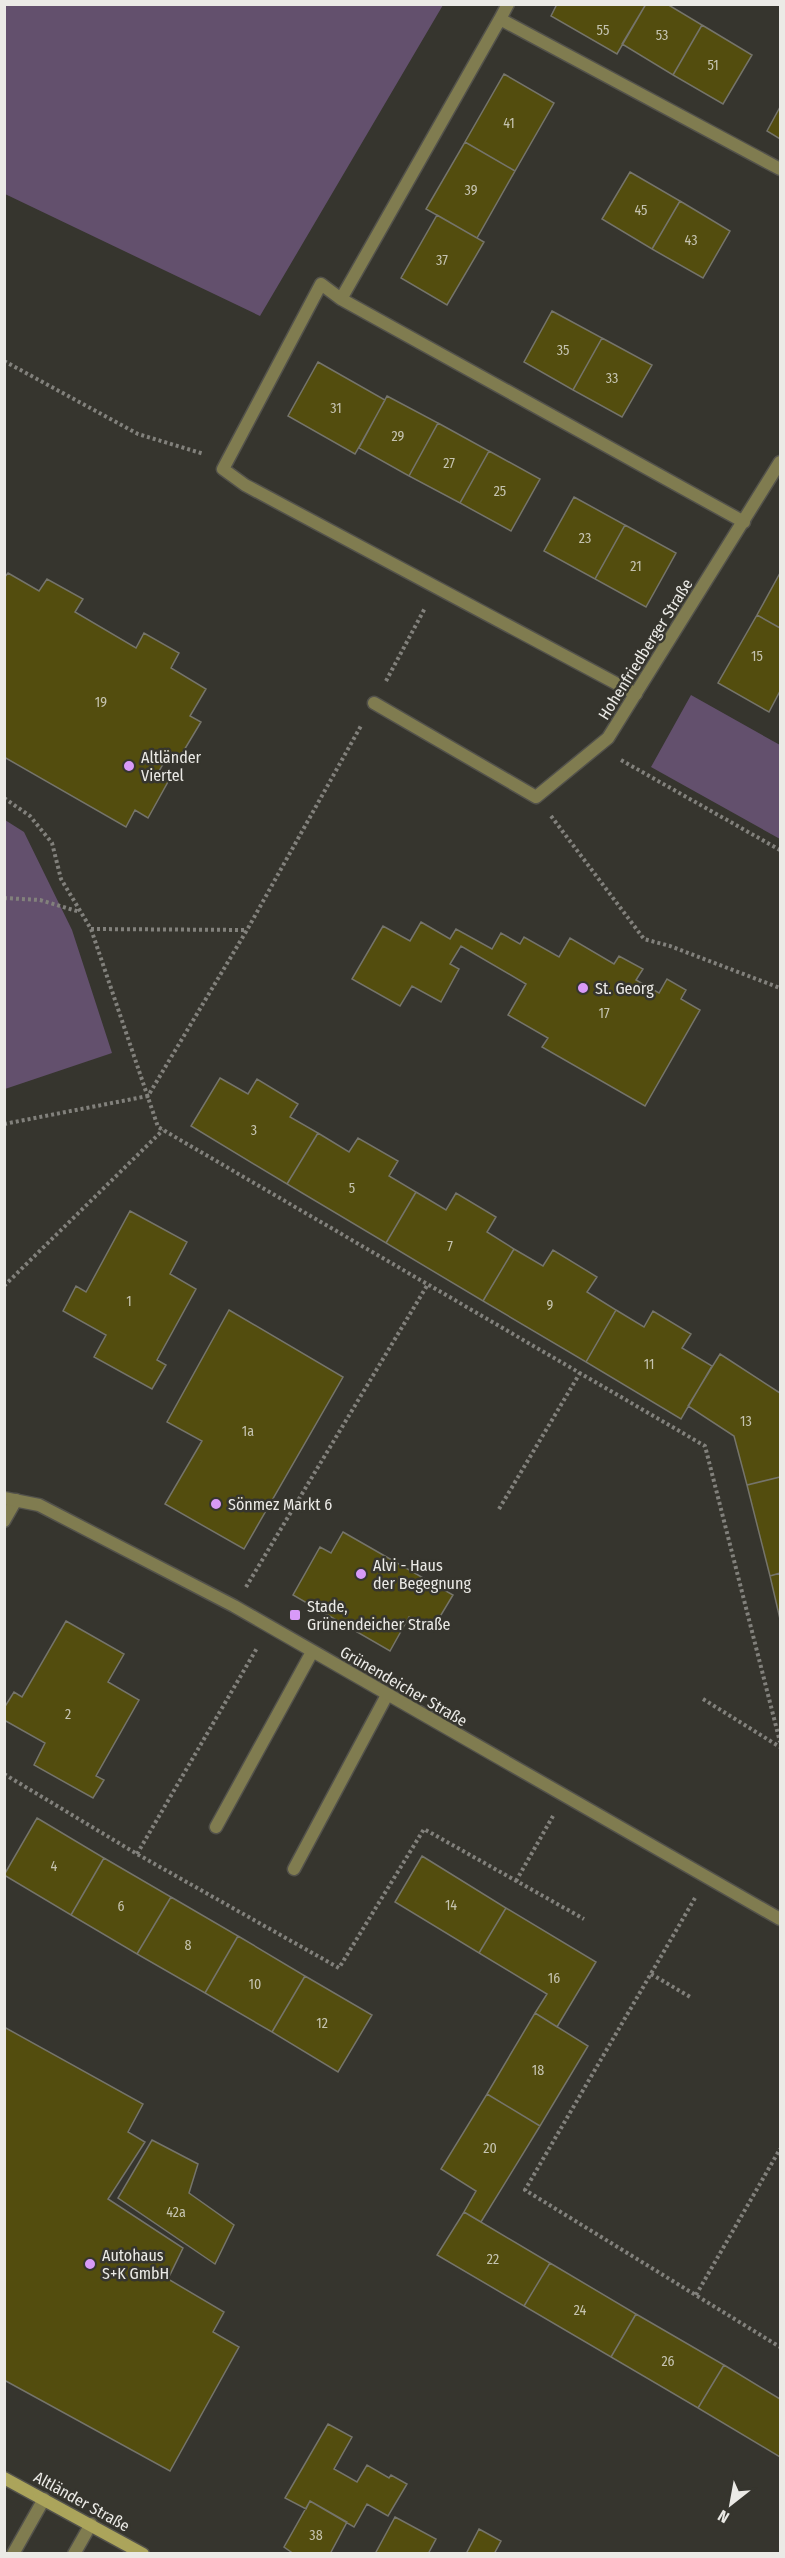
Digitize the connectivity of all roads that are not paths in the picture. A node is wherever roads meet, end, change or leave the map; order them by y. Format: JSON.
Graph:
{"nodes":[{"id":1,"x":508,"y":4,"type":"edge"},
{"id":2,"x":500,"y":19,"type":"junction"},
{"id":3,"x":780,"y":169,"type":"edge"},
{"id":4,"x":341,"y":299,"type":"junction"},
{"id":5,"x":780,"y":462,"type":"edge"},
{"id":6,"x":744,"y":522,"type":"junction"},
{"id":7,"x":636,"y":694,"type":"junction"},
{"id":8,"x":374,"y":703,"type":"road end"},
{"id":9,"x":10,"y":1499,"type":"edge"},
{"id":10,"x":4,"y":1521,"type":"edge"},
{"id":11,"x":312,"y":1652,"type":"junction"},
{"id":12,"x":387,"y":1695,"type":"junction"},
{"id":13,"x":216,"y":1827,"type":"dead end"},
{"id":14,"x":294,"y":1869,"type":"dead end"},
{"id":15,"x":780,"y":1919,"type":"edge"},
{"id":16,"x":4,"y":2478,"type":"edge"},
{"id":17,"x":44,"y":2499,"type":"junction"},
{"id":18,"x":91,"y":2524,"type":"junction"},
{"id":19,"x":13,"y":2553,"type":"edge"},
{"id":20,"x":74,"y":2553,"type":"edge"},
{"id":21,"x":143,"y":2553,"type":"edge"}],
"edges":[{"from":1,"to":2,"type":"street"},
{"from":2,"to":3,"type":"street"},
{"from":2,"to":4,"type":"street"},
{"from":4,"to":6,"type":"street"},
{"from":4,"to":7,"type":"street"},
{"from":5,"to":6,"type":"street","name":"Hohenfriedberger Straße"},
{"from":6,"to":7,"type":"street","name":"Hohenfriedberger Straße"},
{"from":7,"to":8,"type":"street","name":"Hohenfriedberger Straße"},
{"from":9,"to":10,"type":"street"},
{"from":9,"to":11,"type":"street","name":"Grünendeicher Straße"},
{"from":11,"to":12,"type":"street","name":"Grünendeicher Straße"},
{"from":11,"to":13,"type":"street"},
{"from":12,"to":14,"type":"street"},
{"from":12,"to":15,"type":"street","name":"Grünendeicher Straße"},
{"from":16,"to":17,"type":"main road","name":"Altländer Straße"},
{"from":17,"to":18,"type":"main road","name":"Altländer Straße"},
{"from":17,"to":19,"type":"street"},
{"from":18,"to":20,"type":"street"},
{"from":18,"to":21,"type":"main road","name":"Altländer Straße"}]}
